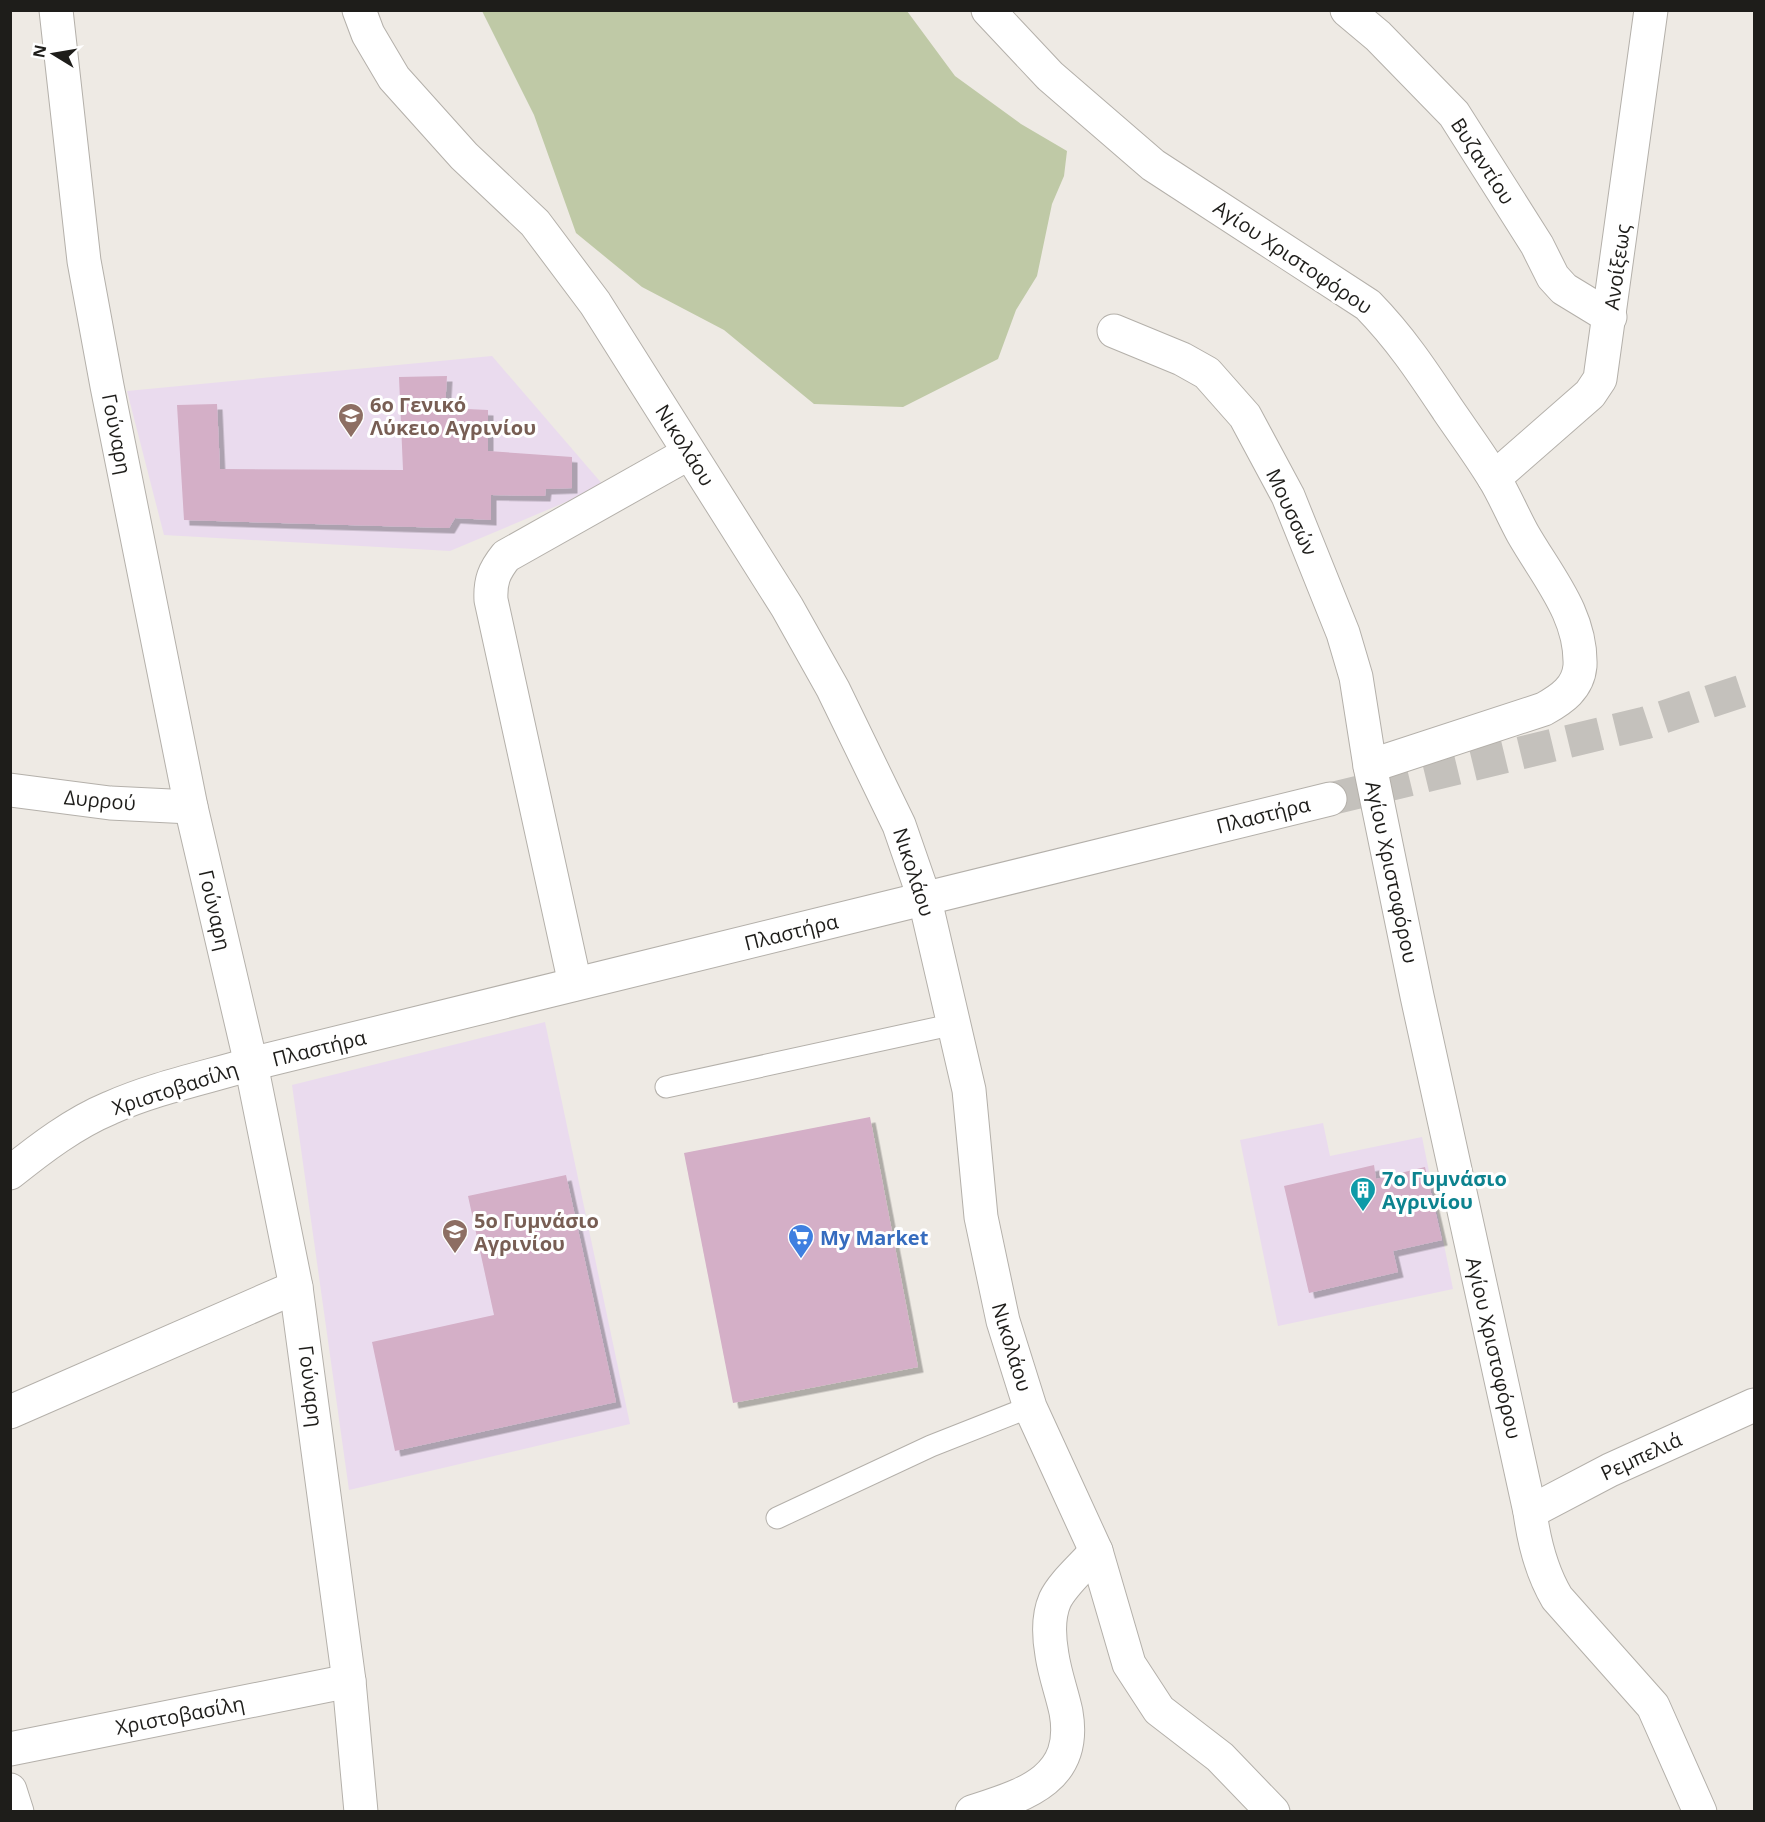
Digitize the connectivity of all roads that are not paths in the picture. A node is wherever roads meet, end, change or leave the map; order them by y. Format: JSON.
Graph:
{"nodes":[{"id":1,"x":56,"y":10,"type":"edge"},
{"id":2,"x":359,"y":10,"type":"edge"},
{"id":3,"x":988,"y":10,"type":"edge"},
{"id":4,"x":1347,"y":10,"type":"edge"},
{"id":5,"x":1651,"y":10,"type":"edge"},
{"id":6,"x":1610,"y":316,"type":"junction"},
{"id":7,"x":1114,"y":331,"type":"dead end"},
{"id":8,"x":689,"y":453,"type":"junction"},
{"id":9,"x":1494,"y":478,"type":"junction"},
{"id":10,"x":1370,"y":766,"type":"junction"},
{"id":11,"x":10,"y":790,"type":"edge"},
{"id":12,"x":1330,"y":799,"type":"tunnel mouth"},
{"id":13,"x":191,"y":807,"type":"junction"},
{"id":14,"x":925,"y":900,"type":"junction"},
{"id":15,"x":575,"y":984,"type":"junction"},
{"id":16,"x":956,"y":1024,"type":"junction"},
{"id":17,"x":251,"y":1064,"type":"junction"},
{"id":18,"x":666,"y":1087,"type":"dead end"},
{"id":19,"x":10,"y":1173,"type":"edge"},
{"id":20,"x":296,"y":1287,"type":"junction"},
{"id":21,"x":1755,"y":1405,"type":"edge"},
{"id":22,"x":1030,"y":1407,"type":"junction"},
{"id":23,"x":10,"y":1412,"type":"edge"},
{"id":24,"x":1530,"y":1512,"type":"junction"},
{"id":25,"x":777,"y":1518,"type":"dead end"},
{"id":26,"x":1096,"y":1551,"type":"junction"},
{"id":27,"x":350,"y":1681,"type":"junction"},
{"id":28,"x":10,"y":1749,"type":"edge"},
{"id":29,"x":10,"y":1790,"type":"edge"},
{"id":30,"x":17,"y":1812,"type":"edge"},
{"id":31,"x":361,"y":1812,"type":"edge"},
{"id":32,"x":972,"y":1812,"type":"edge"},
{"id":33,"x":1273,"y":1812,"type":"edge"},
{"id":34,"x":1701,"y":1812,"type":"edge"}],
"edges":[{"from":1,"to":13,"type":"street","name":"Γούναρη"},
{"from":2,"to":8,"type":"street","name":"Νικολάου"},
{"from":3,"to":9,"type":"street","name":"Αγίου Χριστοφόρου"},
{"from":4,"to":6,"type":"street","name":"Βυζαντίου"},
{"from":5,"to":6,"type":"street","name":"Ανοίξεως"},
{"from":6,"to":9,"type":"street","name":"Ανοίξεως"},
{"from":7,"to":10,"type":"street","name":"Μουσσών"},
{"from":8,"to":14,"type":"street","name":"Νικολάου"},
{"from":8,"to":15,"type":"street"},
{"from":9,"to":10,"type":"street","name":"Αγίου Χριστοφόρου"},
{"from":10,"to":24,"type":"street","name":"Αγίου Χριστοφόρου"},
{"from":11,"to":13,"type":"street","name":"Δυρρού"},
{"from":12,"to":14,"type":"street","name":"Πλαστήρα"},
{"from":13,"to":17,"type":"street","name":"Γούναρη"},
{"from":14,"to":15,"type":"street","name":"Πλαστήρα"},
{"from":14,"to":16,"type":"street","name":"Νικολάου"},
{"from":15,"to":17,"type":"street","name":"Πλαστήρα"},
{"from":16,"to":18,"type":"lane"},
{"from":16,"to":22,"type":"street","name":"Νικολάου"},
{"from":17,"to":19,"type":"street","name":"Χριστοβασίλη"},
{"from":17,"to":20,"type":"street","name":"Γούναρη"},
{"from":20,"to":23,"type":"street"},
{"from":20,"to":27,"type":"street","name":"Γούναρη"},
{"from":21,"to":24,"type":"street","name":"Ρεμπελιά"},
{"from":22,"to":25,"type":"lane"},
{"from":22,"to":26,"type":"street","name":"Νικολάου"},
{"from":24,"to":34,"type":"street","name":"Αγίου Χριστοφόρου"},
{"from":26,"to":32,"type":"street"},
{"from":26,"to":33,"type":"street","name":"Νικολάου"},
{"from":27,"to":28,"type":"street","name":"Χριστοβασίλη"},
{"from":27,"to":31,"type":"street","name":"Γούναρη"},
{"from":29,"to":30,"type":"street"}]}
